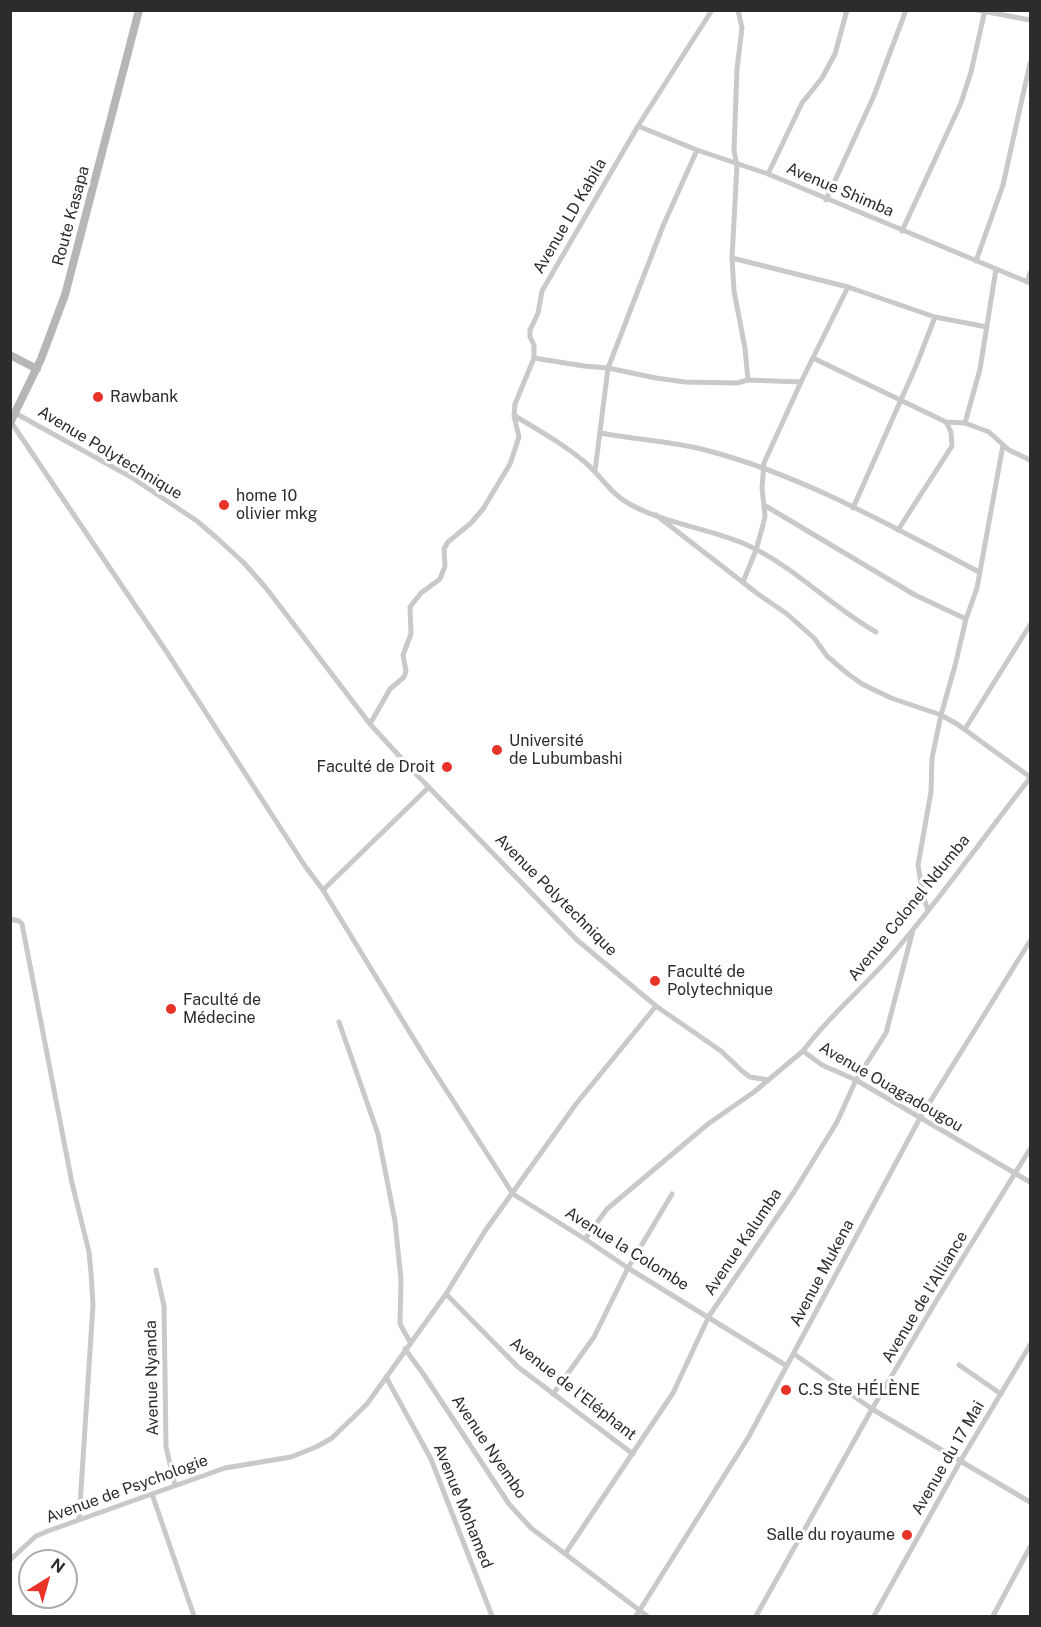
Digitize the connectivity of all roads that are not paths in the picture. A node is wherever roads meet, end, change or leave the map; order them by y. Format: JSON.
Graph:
{"nodes":[{"id":1,"x":139,"y":10,"type":"edge"},
{"id":2,"x":712,"y":10,"type":"edge"},
{"id":3,"x":738,"y":10,"type":"edge"},
{"id":4,"x":847,"y":10,"type":"edge"},
{"id":5,"x":906,"y":10,"type":"edge"},
{"id":6,"x":977,"y":10,"type":"edge"},
{"id":7,"x":985,"y":11,"type":"edge"},
{"id":8,"x":1030,"y":20,"type":"edge"},
{"id":9,"x":1030,"y":63,"type":"edge"},
{"id":10,"x":638,"y":126,"type":"junction"},
{"id":11,"x":697,"y":150,"type":"junction"},
{"id":12,"x":737,"y":165,"type":"junction"},
{"id":13,"x":768,"y":174,"type":"junction"},
{"id":14,"x":826,"y":200,"type":"junction"},
{"id":15,"x":902,"y":231,"type":"junction"},
{"id":16,"x":732,"y":258,"type":"junction"},
{"id":17,"x":976,"y":261,"type":"junction"},
{"id":18,"x":996,"y":269,"type":"junction"},
{"id":19,"x":1030,"y":273,"type":"edge"},
{"id":20,"x":1029,"y":283,"type":"edge"},
{"id":21,"x":848,"y":287,"type":"junction"},
{"id":22,"x":935,"y":317,"type":"junction"},
{"id":23,"x":987,"y":327,"type":"junction"},
{"id":24,"x":10,"y":354,"type":"edge"},
{"id":25,"x":534,"y":358,"type":"junction"},
{"id":26,"x":813,"y":358,"type":"junction"},
{"id":27,"x":608,"y":368,"type":"junction"},
{"id":28,"x":37,"y":369,"type":"junction"},
{"id":29,"x":748,"y":380,"type":"junction"},
{"id":30,"x":801,"y":382,"type":"junction"},
{"id":31,"x":901,"y":401,"type":"junction"},
{"id":32,"x":15,"y":413,"type":"junction"},
{"id":33,"x":514,"y":416,"type":"junction"},
{"id":34,"x":11,"y":422,"type":"edge"},
{"id":35,"x":946,"y":422,"type":"junction"},
{"id":36,"x":964,"y":423,"type":"junction"},
{"id":37,"x":601,"y":433,"type":"junction"},
{"id":38,"x":1003,"y":445,"type":"junction"},
{"id":39,"x":1030,"y":460,"type":"edge"},
{"id":40,"x":764,"y":469,"type":"junction"},
{"id":41,"x":595,"y":471,"type":"junction"},
{"id":42,"x":764,"y":505,"type":"junction"},
{"id":43,"x":853,"y":508,"type":"junction"},
{"id":44,"x":656,"y":515,"type":"junction"},
{"id":45,"x":898,"y":530,"type":"junction"},
{"id":46,"x":756,"y":550,"type":"junction"},
{"id":47,"x":979,"y":572,"type":"junction"},
{"id":48,"x":743,"y":582,"type":"junction"},
{"id":49,"x":966,"y":619,"type":"junction"},
{"id":50,"x":1030,"y":625,"type":"edge"},
{"id":51,"x":876,"y":632,"type":"dead end"},
{"id":52,"x":941,"y":715,"type":"junction"},
{"id":53,"x":370,"y":724,"type":"junction"},
{"id":54,"x":965,"y":729,"type":"junction"},
{"id":55,"x":1030,"y":777,"type":"edge"},
{"id":56,"x":429,"y":787,"type":"junction"},
{"id":57,"x":323,"y":890,"type":"junction"},
{"id":58,"x":928,"y":910,"type":"junction"},
{"id":59,"x":10,"y":919,"type":"edge"},
{"id":60,"x":913,"y":930,"type":"junction"},
{"id":61,"x":1030,"y":941,"type":"edge"},
{"id":62,"x":657,"y":1006,"type":"junction"},
{"id":63,"x":339,"y":1022,"type":"dead end"},
{"id":64,"x":804,"y":1051,"type":"junction"},
{"id":65,"x":769,"y":1080,"type":"junction"},
{"id":66,"x":856,"y":1080,"type":"junction"},
{"id":67,"x":920,"y":1118,"type":"junction"},
{"id":68,"x":1030,"y":1149,"type":"edge"},
{"id":69,"x":1017,"y":1174,"type":"junction"},
{"id":70,"x":1030,"y":1182,"type":"edge"},
{"id":71,"x":513,"y":1194,"type":"junction"},
{"id":72,"x":672,"y":1194,"type":"dead end"},
{"id":73,"x":585,"y":1239,"type":"junction"},
{"id":74,"x":628,"y":1268,"type":"junction"},
{"id":75,"x":156,"y":1270,"type":"dead end"},
{"id":76,"x":446,"y":1294,"type":"junction"},
{"id":77,"x":709,"y":1316,"type":"junction"},
{"id":78,"x":410,"y":1342,"type":"junction"},
{"id":79,"x":1030,"y":1345,"type":"edge"},
{"id":80,"x":405,"y":1349,"type":"junction"},
{"id":81,"x":794,"y":1354,"type":"junction"},
{"id":82,"x":959,"y":1365,"type":"dead end"},
{"id":83,"x":788,"y":1366,"type":"junction"},
{"id":84,"x":386,"y":1377,"type":"junction"},
{"id":85,"x":553,"y":1394,"type":"junction"},
{"id":86,"x":1001,"y":1394,"type":"junction"},
{"id":87,"x":872,"y":1409,"type":"junction"},
{"id":88,"x":633,"y":1454,"type":"junction"},
{"id":89,"x":962,"y":1460,"type":"junction"},
{"id":90,"x":176,"y":1485,"type":"junction"},
{"id":91,"x":152,"y":1494,"type":"junction"},
{"id":92,"x":1030,"y":1502,"type":"edge"},
{"id":93,"x":79,"y":1520,"type":"junction"},
{"id":94,"x":1030,"y":1547,"type":"edge"},
{"id":95,"x":565,"y":1554,"type":"junction"},
{"id":96,"x":10,"y":1560,"type":"edge"},
{"id":97,"x":638,"y":1614,"type":"edge"},
{"id":98,"x":194,"y":1617,"type":"edge"},
{"id":99,"x":492,"y":1617,"type":"edge"},
{"id":100,"x":647,"y":1617,"type":"edge"},
{"id":101,"x":756,"y":1617,"type":"edge"},
{"id":102,"x":874,"y":1617,"type":"edge"},
{"id":103,"x":993,"y":1617,"type":"edge"}],
"edges":[{"from":1,"to":28,"type":"main road","name":"Route Kasapa"},
{"from":2,"to":10,"type":"street","name":"Avenue LD Kabila"},
{"from":3,"to":12,"type":"street"},
{"from":4,"to":13,"type":"street"},
{"from":5,"to":14,"type":"street"},
{"from":6,"to":7,"type":"street"},
{"from":7,"to":8,"type":"street"},
{"from":7,"to":15,"type":"street"},
{"from":9,"to":17,"type":"street"},
{"from":10,"to":11,"type":"street","name":"Avenue Shimba"},
{"from":10,"to":25,"type":"street","name":"Avenue LD Kabila"},
{"from":11,"to":12,"type":"street","name":"Avenue Shimba"},
{"from":11,"to":27,"type":"street"},
{"from":12,"to":13,"type":"street","name":"Avenue Shimba"},
{"from":12,"to":16,"type":"street"},
{"from":13,"to":14,"type":"street","name":"Avenue Shimba"},
{"from":14,"to":15,"type":"street","name":"Avenue Shimba"},
{"from":15,"to":17,"type":"street","name":"Avenue Shimba"},
{"from":16,"to":21,"type":"street"},
{"from":16,"to":29,"type":"street"},
{"from":17,"to":18,"type":"street","name":"Avenue Shimba"},
{"from":18,"to":20,"type":"street","name":"Avenue Shimba"},
{"from":18,"to":23,"type":"street"},
{"from":19,"to":20,"type":"street"},
{"from":21,"to":22,"type":"street"},
{"from":21,"to":26,"type":"street"},
{"from":22,"to":23,"type":"street"},
{"from":22,"to":31,"type":"street"},
{"from":23,"to":36,"type":"street"},
{"from":24,"to":28,"type":"main road"},
{"from":25,"to":27,"type":"street"},
{"from":25,"to":33,"type":"street"},
{"from":26,"to":30,"type":"street"},
{"from":26,"to":31,"type":"street"},
{"from":27,"to":29,"type":"street"},
{"from":27,"to":37,"type":"street"},
{"from":28,"to":32,"type":"main road","name":"Route Kasapa"},
{"from":29,"to":30,"type":"street"},
{"from":30,"to":40,"type":"street"},
{"from":31,"to":35,"type":"street"},
{"from":31,"to":43,"type":"street"},
{"from":32,"to":34,"type":"main road","name":"Route Kasapa"},
{"from":32,"to":53,"type":"street","name":"Avenue Polytechnique"},
{"from":33,"to":41,"type":"street"},
{"from":33,"to":53,"type":"street"},
{"from":34,"to":57,"type":"street"},
{"from":35,"to":36,"type":"street"},
{"from":35,"to":45,"type":"street"},
{"from":36,"to":38,"type":"street"},
{"from":37,"to":40,"type":"street"},
{"from":37,"to":41,"type":"street"},
{"from":38,"to":39,"type":"street"},
{"from":38,"to":47,"type":"street"},
{"from":40,"to":42,"type":"street"},
{"from":40,"to":43,"type":"street"},
{"from":41,"to":44,"type":"street"},
{"from":42,"to":46,"type":"street"},
{"from":42,"to":49,"type":"street"},
{"from":43,"to":45,"type":"street"},
{"from":44,"to":46,"type":"street"},
{"from":44,"to":48,"type":"street"},
{"from":45,"to":47,"type":"street"},
{"from":46,"to":48,"type":"street"},
{"from":46,"to":51,"type":"street"},
{"from":47,"to":49,"type":"street"},
{"from":48,"to":52,"type":"street"},
{"from":49,"to":52,"type":"street"},
{"from":50,"to":54,"type":"street"},
{"from":52,"to":54,"type":"street"},
{"from":52,"to":58,"type":"street"},
{"from":53,"to":56,"type":"street","name":"Avenue Polytechnique"},
{"from":54,"to":55,"type":"street"},
{"from":55,"to":58,"type":"street","name":"Avenue Colonel Ndumba"},
{"from":56,"to":57,"type":"street"},
{"from":56,"to":62,"type":"street","name":"Avenue Polytechnique"},
{"from":57,"to":71,"type":"street"},
{"from":58,"to":60,"type":"street","name":"Avenue Colonel Ndumba"},
{"from":59,"to":93,"type":"street"},
{"from":60,"to":64,"type":"street","name":"Avenue Colonel Ndumba"},
{"from":60,"to":66,"type":"street","name":"Avenue Kalumba"},
{"from":61,"to":67,"type":"street","name":"Avenue Mukena"},
{"from":62,"to":65,"type":"street"},
{"from":62,"to":71,"type":"street"},
{"from":63,"to":78,"type":"street"},
{"from":64,"to":65,"type":"street","name":"Avenue Ouagadougou"},
{"from":64,"to":66,"type":"street","name":"Avenue Ouagadougou"},
{"from":65,"to":73,"type":"street","name":"Avenue Ouagadougou"},
{"from":66,"to":67,"type":"street","name":"Avenue Ouagadougou"},
{"from":66,"to":77,"type":"street","name":"Avenue Kalumba"},
{"from":67,"to":69,"type":"street","name":"Avenue Ouagadougou"},
{"from":67,"to":81,"type":"street","name":"Avenue Mukena"},
{"from":68,"to":69,"type":"street","name":"Avenue de l'Alliance"},
{"from":69,"to":70,"type":"street","name":"Avenue Ouagadougou"},
{"from":69,"to":87,"type":"street","name":"Avenue de l'Alliance"},
{"from":71,"to":73,"type":"street","name":"Avenue la Colombe"},
{"from":71,"to":76,"type":"street"},
{"from":72,"to":74,"type":"street"},
{"from":73,"to":74,"type":"street","name":"Avenue la Colombe"},
{"from":74,"to":77,"type":"street","name":"Avenue la Colombe"},
{"from":74,"to":85,"type":"street"},
{"from":75,"to":90,"type":"street","name":"Avenue Nyanda"},
{"from":76,"to":78,"type":"street"},
{"from":76,"to":85,"type":"street","name":"Avenue de l'Eléphant"},
{"from":77,"to":83,"type":"street","name":"Avenue la Colombe"},
{"from":77,"to":88,"type":"street","name":"Avenue Kalumba"},
{"from":78,"to":80,"type":"street"},
{"from":79,"to":86,"type":"street","name":"Avenue du 17 Mai"},
{"from":80,"to":84,"type":"street"},
{"from":80,"to":95,"type":"street","name":"Avenue Nyembo"},
{"from":81,"to":83,"type":"street","name":"Avenue Mukena"},
{"from":81,"to":87,"type":"street"},
{"from":82,"to":86,"type":"street"},
{"from":83,"to":97,"type":"street","name":"Avenue Mukena"},
{"from":84,"to":90,"type":"street","name":"Avenue de Psychologie"},
{"from":84,"to":99,"type":"street","name":"Avenue Mohamed"},
{"from":85,"to":88,"type":"street","name":"Avenue de l'Eléphant"},
{"from":86,"to":89,"type":"street","name":"Avenue du 17 Mai"},
{"from":87,"to":89,"type":"street"},
{"from":87,"to":101,"type":"street","name":"Avenue de l'Alliance"},
{"from":88,"to":95,"type":"street","name":"Avenue Kalumba"},
{"from":89,"to":92,"type":"street"},
{"from":89,"to":102,"type":"street","name":"Avenue du 17 Mai"},
{"from":90,"to":91,"type":"street","name":"Avenue de Psychologie"},
{"from":91,"to":93,"type":"street","name":"Avenue de Psychologie"},
{"from":91,"to":98,"type":"street"},
{"from":93,"to":96,"type":"street","name":"Avenue de Psychologie"},
{"from":94,"to":103,"type":"street"},
{"from":95,"to":97,"type":"street","name":"Avenue Nyembo"},
{"from":97,"to":100,"type":"street","name":"Avenue Nyembo"}]}
